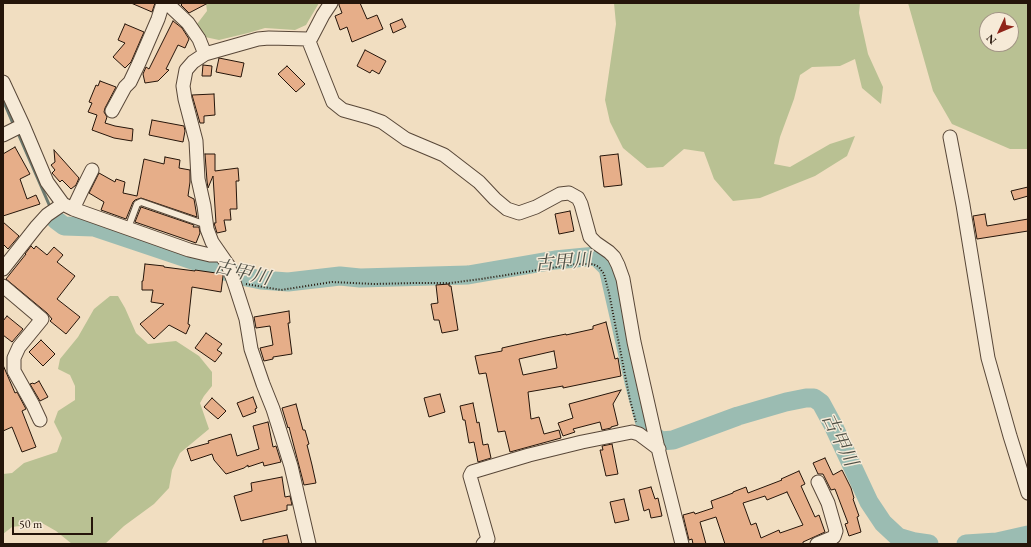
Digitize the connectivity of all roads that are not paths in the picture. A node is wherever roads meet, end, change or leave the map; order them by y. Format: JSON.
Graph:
{"nodes":[{"id":1,"x":331,"y":3,"type":"edge"},
{"id":2,"x":168,"y":4,"type":"edge"},
{"id":3,"x":308,"y":39,"type":"junction"},
{"id":4,"x":205,"y":54,"type":"junction"},
{"id":5,"x":3,"y":82,"type":"edge"},
{"id":6,"x":112,"y":111,"type":"dead end"},
{"id":7,"x":23,"y":124,"type":"junction"},
{"id":8,"x":3,"y":135,"type":"edge"},
{"id":9,"x":950,"y":137,"type":"dead end"},
{"id":10,"x":92,"y":170,"type":"dead end"},
{"id":11,"x":68,"y":206,"type":"junction"},
{"id":12,"x":206,"y":223,"type":"junction"},
{"id":13,"x":128,"y":228,"type":"junction"},
{"id":14,"x":220,"y":255,"type":"junction"},
{"id":15,"x":3,"y":269,"type":"edge"},
{"id":16,"x":3,"y":286,"type":"edge"},
{"id":17,"x":40,"y":420,"type":"dead end"},
{"id":18,"x":659,"y":449,"type":"junction"},
{"id":19,"x":818,"y":482,"type":"dead end"},
{"id":20,"x":1028,"y":493,"type":"edge"},
{"id":21,"x":309,"y":544,"type":"edge"},
{"id":22,"x":483,"y":544,"type":"edge"},
{"id":23,"x":682,"y":544,"type":"edge"},
{"id":24,"x":817,"y":544,"type":"edge"}],
"edges":[{"from":1,"to":3,"type":"street"},
{"from":2,"to":4,"type":"street"},
{"from":2,"to":6,"type":"street"},
{"from":3,"to":4,"type":"street"},
{"from":3,"to":18,"type":"street"},
{"from":4,"to":12,"type":"street"},
{"from":5,"to":7,"type":"street"},
{"from":7,"to":8,"type":"street"},
{"from":7,"to":11,"type":"street"},
{"from":9,"to":20,"type":"street"},
{"from":10,"to":11,"type":"street"},
{"from":11,"to":13,"type":"street"},
{"from":11,"to":15,"type":"street"},
{"from":12,"to":13,"type":"lane"},
{"from":12,"to":14,"type":"street"},
{"from":13,"to":14,"type":"street"},
{"from":14,"to":21,"type":"street"},
{"from":16,"to":17,"type":"street"},
{"from":18,"to":22,"type":"street"},
{"from":18,"to":23,"type":"street"},
{"from":19,"to":24,"type":"street"}]}
